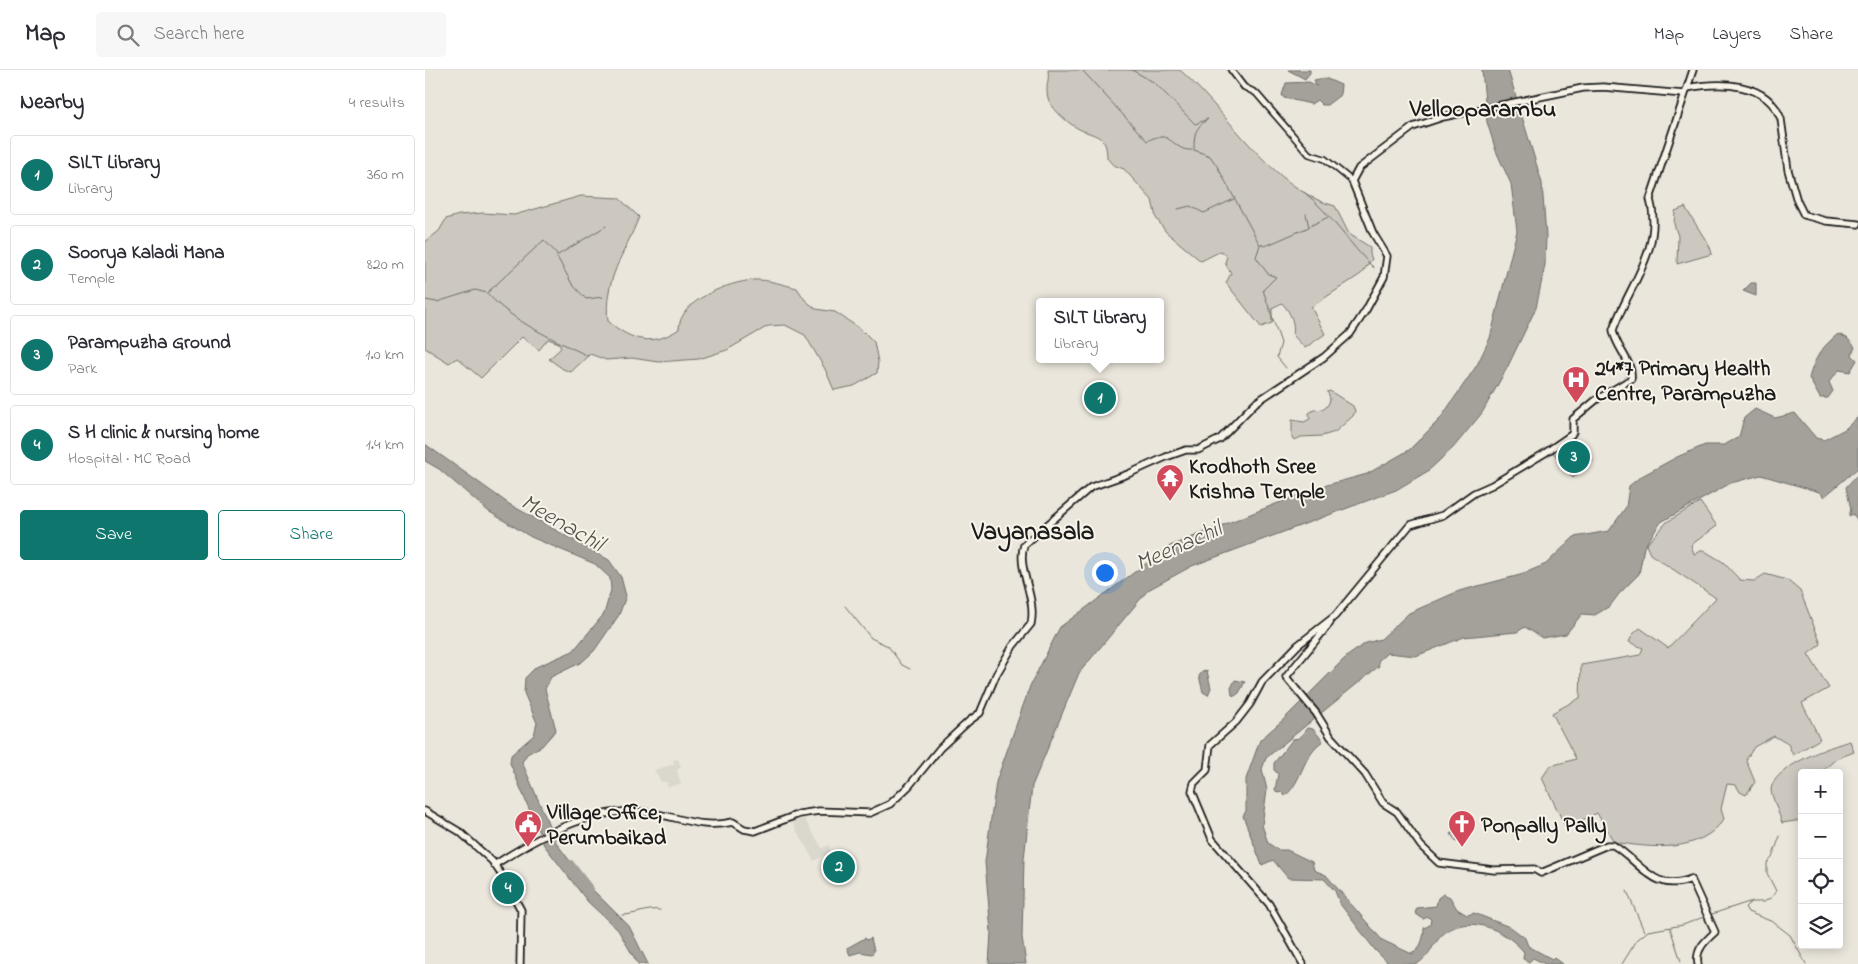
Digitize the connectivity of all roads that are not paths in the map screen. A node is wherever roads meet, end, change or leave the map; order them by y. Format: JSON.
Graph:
{"nodes":[{"id":1,"x":1231,"y":70,"type":"edge"},
{"id":2,"x":1693,"y":70,"type":"edge"},
{"id":3,"x":1685,"y":91,"type":"junction"},
{"id":4,"x":1352,"y":181,"type":"junction"},
{"id":5,"x":1858,"y":224,"type":"edge"},
{"id":6,"x":1335,"y":616,"type":"junction"},
{"id":7,"x":425,"y":811,"type":"edge"},
{"id":8,"x":494,"y":865,"type":"junction"},
{"id":9,"x":520,"y":964,"type":"edge"},
{"id":10,"x":1303,"y":964,"type":"edge"},
{"id":11,"x":1698,"y":964,"type":"edge"}],
"edges":[{"from":1,"to":4,"type":"street"},
{"from":2,"to":3,"type":"main road"},
{"from":3,"to":4,"type":"main road"},
{"from":3,"to":5,"type":"main road"},
{"from":3,"to":6,"type":"main road"},
{"from":4,"to":8,"type":"main road"},
{"from":6,"to":10,"type":"main road"},
{"from":6,"to":11,"type":"main road"},
{"from":7,"to":8,"type":"main road"},
{"from":8,"to":9,"type":"main road"}]}
